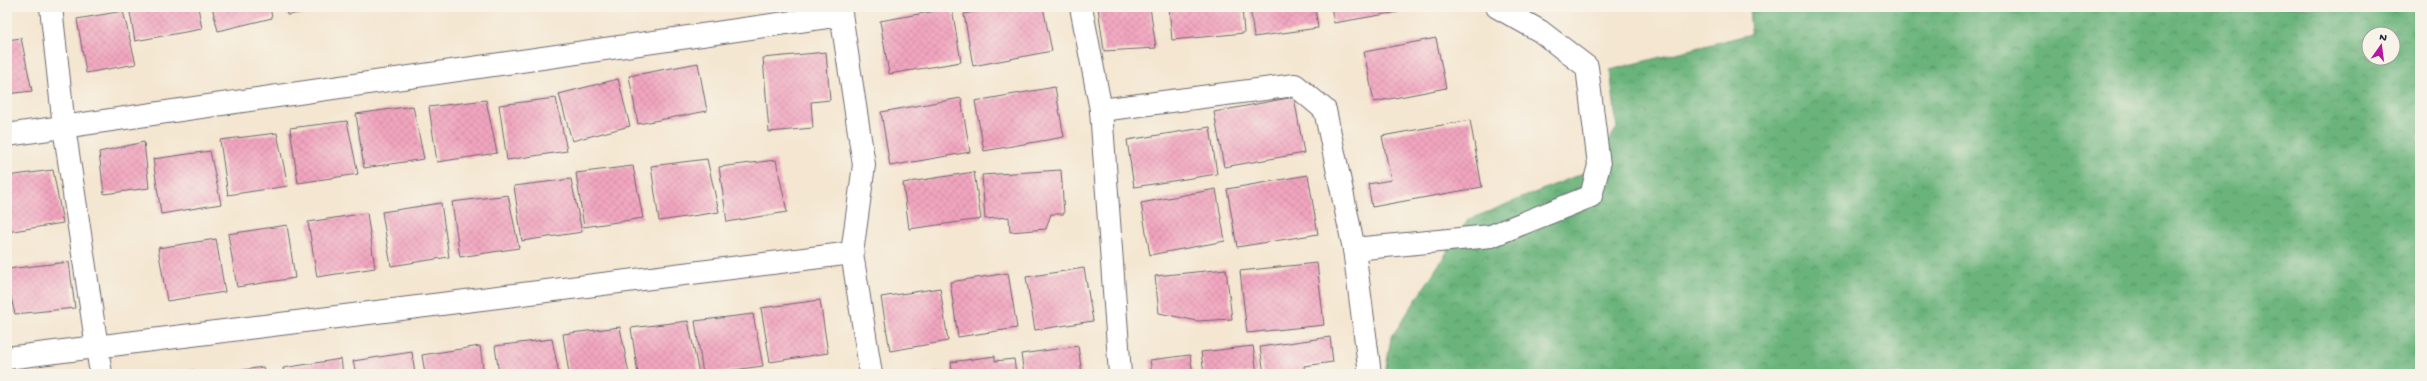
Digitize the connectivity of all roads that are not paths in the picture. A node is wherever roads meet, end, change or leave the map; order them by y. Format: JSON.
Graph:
{"nodes":[{"id":1,"x":51,"y":7,"type":"edge"},
{"id":2,"x":1081,"y":7,"type":"edge"},
{"id":3,"x":1497,"y":7,"type":"edge"},
{"id":4,"x":841,"y":11,"type":"edge"},
{"id":5,"x":1101,"y":110,"type":"junction"},
{"id":6,"x":64,"y":127,"type":"junction"},
{"id":7,"x":7,"y":135,"type":"edge"},
{"id":8,"x":1354,"y":249,"type":"junction"},
{"id":9,"x":852,"y":253,"type":"junction"},
{"id":10,"x":97,"y":345,"type":"junction"},
{"id":11,"x":7,"y":358,"type":"edge"},
{"id":12,"x":101,"y":374,"type":"edge"},
{"id":13,"x":871,"y":374,"type":"edge"},
{"id":14,"x":1120,"y":374,"type":"edge"},
{"id":15,"x":1370,"y":374,"type":"edge"}],
"edges":[{"from":1,"to":6,"type":"street"},
{"from":2,"to":5,"type":"street"},
{"from":3,"to":8,"type":"street"},
{"from":4,"to":6,"type":"street"},
{"from":4,"to":9,"type":"street"},
{"from":5,"to":8,"type":"street"},
{"from":5,"to":14,"type":"street"},
{"from":6,"to":7,"type":"street"},
{"from":6,"to":10,"type":"street"},
{"from":8,"to":15,"type":"street"},
{"from":9,"to":10,"type":"street"},
{"from":9,"to":13,"type":"street"},
{"from":10,"to":11,"type":"street"},
{"from":10,"to":12,"type":"street"}]}
